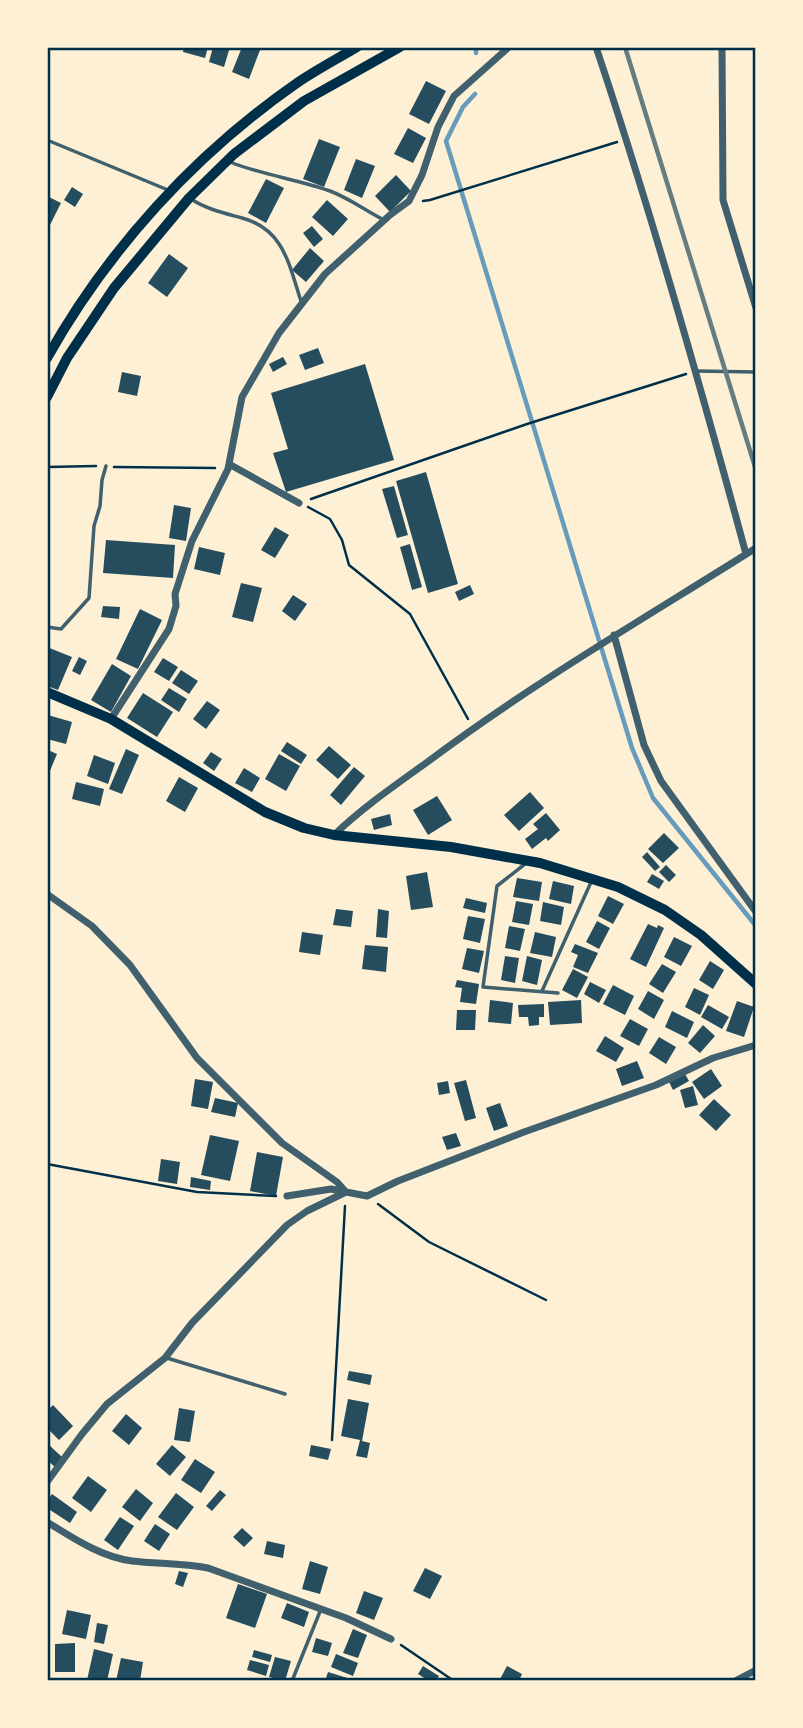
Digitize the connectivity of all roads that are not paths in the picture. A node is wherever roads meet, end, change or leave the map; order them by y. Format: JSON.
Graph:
{"nodes":[{"id":1,"x":357,"y":47,"type":"edge"},
{"id":2,"x":400,"y":47,"type":"edge"},
{"id":3,"x":509,"y":47,"type":"edge"},
{"id":4,"x":596,"y":47,"type":"edge"},
{"id":5,"x":722,"y":47,"type":"edge"},
{"id":6,"x":47,"y":140,"type":"edge"},
{"id":7,"x":227,"y":161,"type":"junction"},
{"id":8,"x":169,"y":191,"type":"junction"},
{"id":9,"x":189,"y":198,"type":"junction"},
{"id":10,"x":384,"y":220,"type":"junction"},
{"id":11,"x":301,"y":302,"type":"junction"},
{"id":12,"x":756,"y":308,"type":"edge"},
{"id":13,"x":47,"y":358,"type":"edge"},
{"id":14,"x":696,"y":371,"type":"junction"},
{"id":15,"x":756,"y":372,"type":"edge"},
{"id":16,"x":47,"y":397,"type":"edge"},
{"id":17,"x":106,"y":466,"type":"road end"},
{"id":18,"x":228,"y":466,"type":"junction"},
{"id":19,"x":299,"y":503,"type":"road end"},
{"id":20,"x":756,"y":548,"type":"edge"},
{"id":21,"x":746,"y":554,"type":"junction"},
{"id":22,"x":47,"y":627,"type":"edge"},
{"id":23,"x":612,"y":637,"type":"junction"},
{"id":24,"x":47,"y":692,"type":"edge"},
{"id":25,"x":111,"y":719,"type":"junction"},
{"id":26,"x":334,"y":835,"type":"junction"},
{"id":27,"x":530,"y":861,"type":"junction"},
{"id":28,"x":593,"y":878,"type":"junction"},
{"id":29,"x":47,"y":894,"type":"edge"},
{"id":30,"x":756,"y":912,"type":"edge"},
{"id":31,"x":756,"y":984,"type":"edge"},
{"id":32,"x":541,"y":992,"type":"junction"},
{"id":33,"x":558,"y":993,"type":"dead end"},
{"id":34,"x":756,"y":1045,"type":"edge"},
{"id":35,"x":346,"y":1192,"type":"junction"},
{"id":36,"x":287,"y":1196,"type":"road end"},
{"id":37,"x":165,"y":1358,"type":"junction"},
{"id":38,"x":285,"y":1394,"type":"dead end"},
{"id":39,"x":47,"y":1482,"type":"edge"},
{"id":40,"x":47,"y":1522,"type":"edge"},
{"id":41,"x":321,"y":1609,"type":"junction"},
{"id":42,"x":391,"y":1639,"type":"road end"},
{"id":43,"x":756,"y":1670,"type":"edge"},
{"id":44,"x":292,"y":1681,"type":"edge"},
{"id":45,"x":735,"y":1681,"type":"edge"}],
"edges":[{"from":1,"to":8,"type":"main road"},
{"from":2,"to":7,"type":"main road"},
{"from":3,"to":10,"type":"street"},
{"from":4,"to":14,"type":"street"},
{"from":5,"to":12,"type":"street"},
{"from":6,"to":8,"type":"lane"},
{"from":7,"to":9,"type":"main road"},
{"from":7,"to":10,"type":"lane"},
{"from":8,"to":13,"type":"main road"},
{"from":9,"to":11,"type":"lane"},
{"from":9,"to":16,"type":"main road"},
{"from":10,"to":11,"type":"street"},
{"from":11,"to":18,"type":"street"},
{"from":14,"to":15,"type":"lane"},
{"from":14,"to":21,"type":"street"},
{"from":17,"to":22,"type":"lane"},
{"from":18,"to":19,"type":"street"},
{"from":18,"to":25,"type":"street"},
{"from":20,"to":21,"type":"street"},
{"from":21,"to":23,"type":"street"},
{"from":23,"to":26,"type":"street"},
{"from":23,"to":30,"type":"street"},
{"from":24,"to":25,"type":"main road"},
{"from":25,"to":26,"type":"main road"},
{"from":26,"to":27,"type":"main road"},
{"from":27,"to":28,"type":"main road"},
{"from":27,"to":32,"type":"lane"},
{"from":28,"to":31,"type":"main road"},
{"from":28,"to":32,"type":"lane"},
{"from":29,"to":35,"type":"street"},
{"from":32,"to":33,"type":"lane"},
{"from":34,"to":35,"type":"street"},
{"from":35,"to":36,"type":"street"},
{"from":35,"to":37,"type":"street"},
{"from":37,"to":38,"type":"lane"},
{"from":37,"to":39,"type":"street"},
{"from":40,"to":41,"type":"street"},
{"from":41,"to":42,"type":"street"},
{"from":41,"to":44,"type":"lane"},
{"from":43,"to":45,"type":"street"}]}
